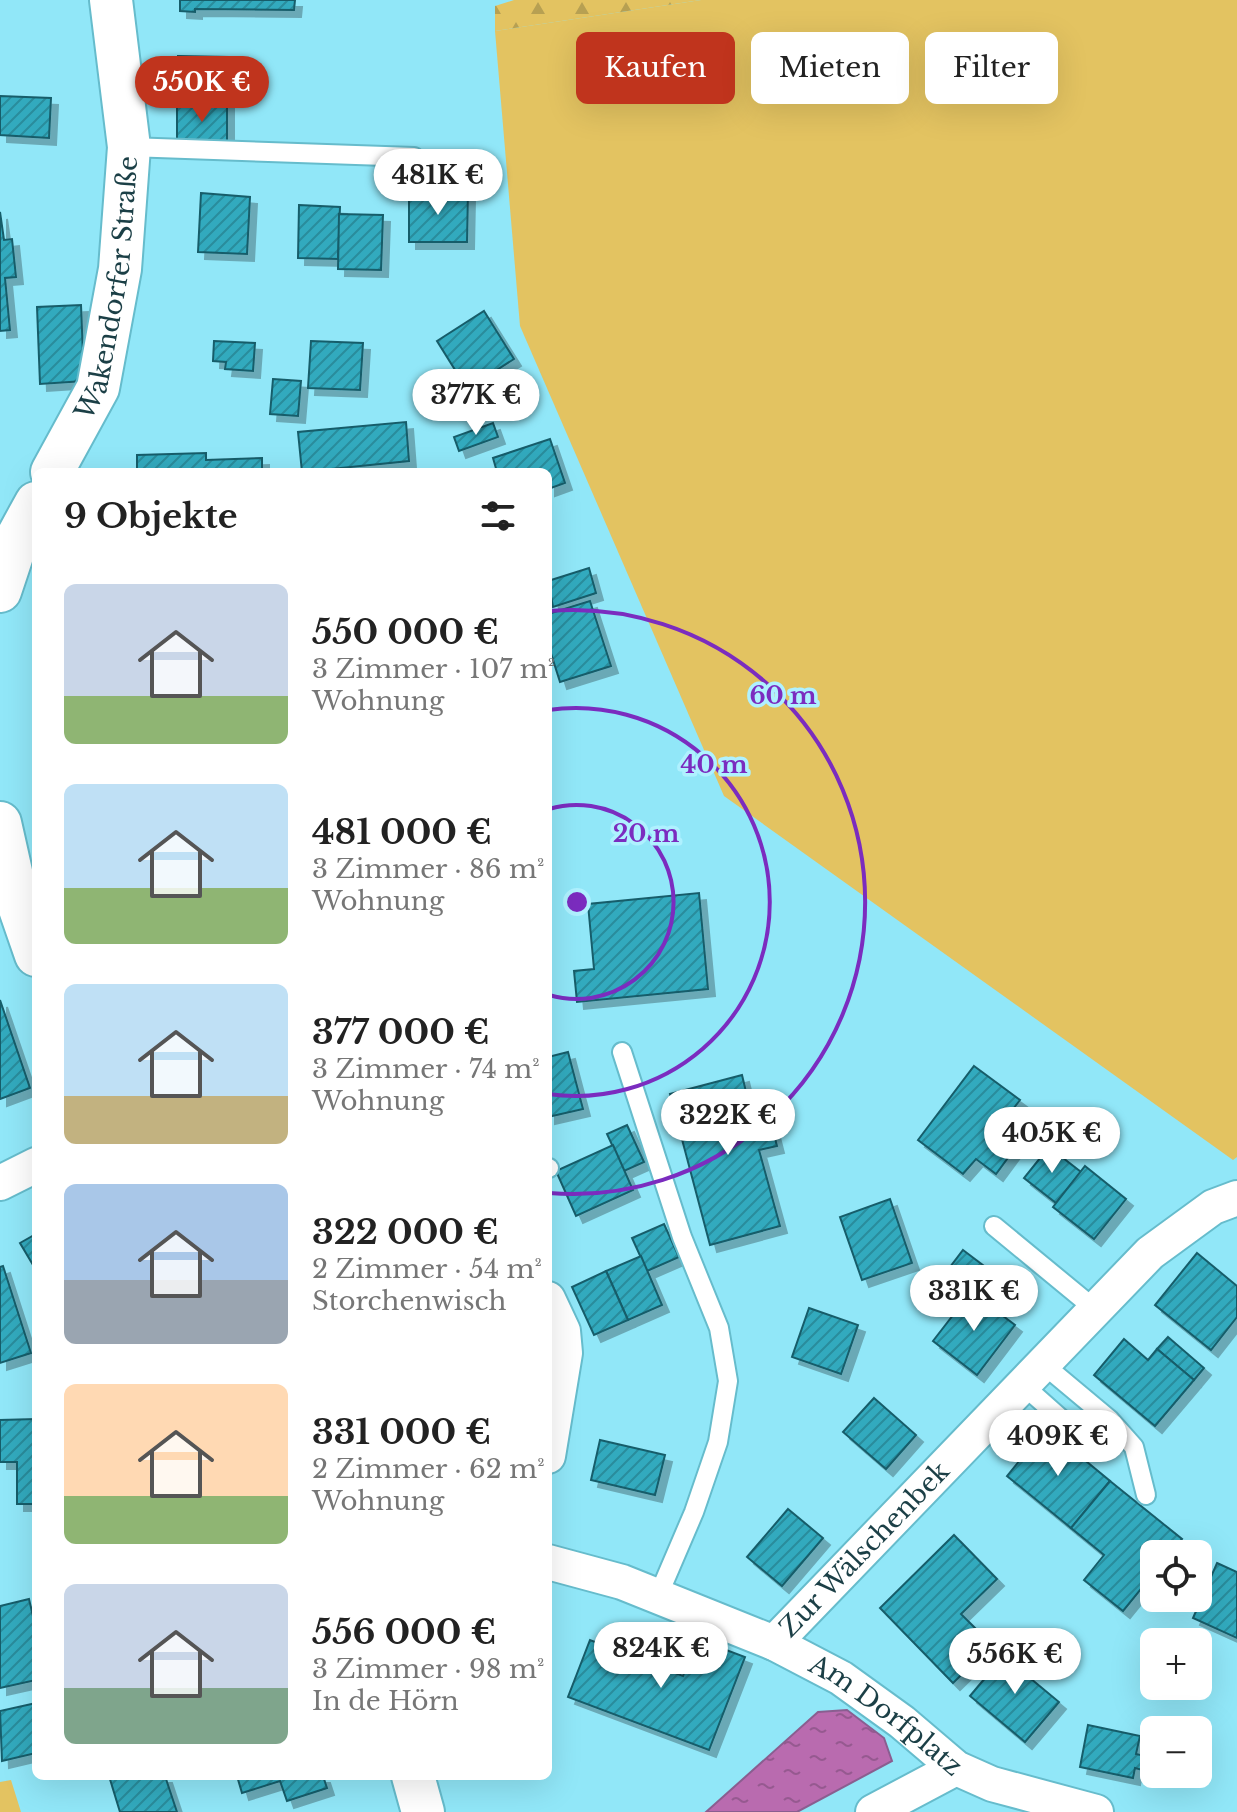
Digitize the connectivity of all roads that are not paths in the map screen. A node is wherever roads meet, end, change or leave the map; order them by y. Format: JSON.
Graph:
{"nodes":[{"id":1,"x":111,"y":0,"type":"edge"},
{"id":2,"x":129,"y":147,"type":"junction"},
{"id":3,"x":414,"y":157,"type":"dead end"},
{"id":4,"x":54,"y":468,"type":"edge"},
{"id":5,"x":32,"y":510,"type":"edge"},
{"id":6,"x":1,"y":584,"type":"edge"},
{"id":7,"x":0,"y":823,"type":"edge"},
{"id":8,"x":32,"y":943,"type":"edge"},
{"id":9,"x":622,"y":1052,"type":"dead end"},
{"id":10,"x":32,"y":1167,"type":"edge"},
{"id":11,"x":0,"y":1183,"type":"edge"},
{"id":12,"x":1237,"y":1198,"type":"edge"},
{"id":13,"x":994,"y":1226,"type":"dead end"},
{"id":14,"x":552,"y":1308,"type":"edge"},
{"id":15,"x":1096,"y":1310,"type":"junction"},
{"id":16,"x":1033,"y":1374,"type":"junction"},
{"id":17,"x":552,"y":1432,"type":"edge"},
{"id":18,"x":1076,"y":1432,"type":"dead end"},
{"id":19,"x":1146,"y":1495,"type":"dead end"},
{"id":20,"x":552,"y":1563,"type":"edge"},
{"id":21,"x":658,"y":1596,"type":"junction"},
{"id":22,"x":774,"y":1643,"type":"junction"},
{"id":23,"x":956,"y":1768,"type":"junction"},
{"id":24,"x":414,"y":1780,"type":"edge"},
{"id":25,"x":423,"y":1812,"type":"edge"},
{"id":26,"x":873,"y":1812,"type":"edge"},
{"id":27,"x":1096,"y":1812,"type":"edge"}],
"edges":[{"from":1,"to":2,"type":"street","name":"Wakendorfer Straße"},
{"from":2,"to":3,"type":"lane"},
{"from":2,"to":4,"type":"street","name":"Wakendorfer Straße"},
{"from":5,"to":6,"type":"street"},
{"from":7,"to":8,"type":"street"},
{"from":9,"to":21,"type":"lane"},
{"from":10,"to":11,"type":"street"},
{"from":12,"to":15,"type":"street","name":"Zur Wälschenbek"},
{"from":13,"to":15,"type":"lane"},
{"from":14,"to":17,"type":"street"},
{"from":15,"to":16,"type":"street","name":"Zur Wälschenbek"},
{"from":16,"to":18,"type":"lane"},
{"from":16,"to":19,"type":"lane"},
{"from":16,"to":22,"type":"street","name":"Zur Wälschenbek"},
{"from":20,"to":21,"type":"street","name":"Am Dorfplatz"},
{"from":21,"to":22,"type":"street","name":"Am Dorfplatz"},
{"from":22,"to":23,"type":"street","name":"Am Dorfplatz"},
{"from":23,"to":26,"type":"street","name":"Am Dorfplatz"},
{"from":23,"to":27,"type":"street"},
{"from":24,"to":25,"type":"street"}]}
